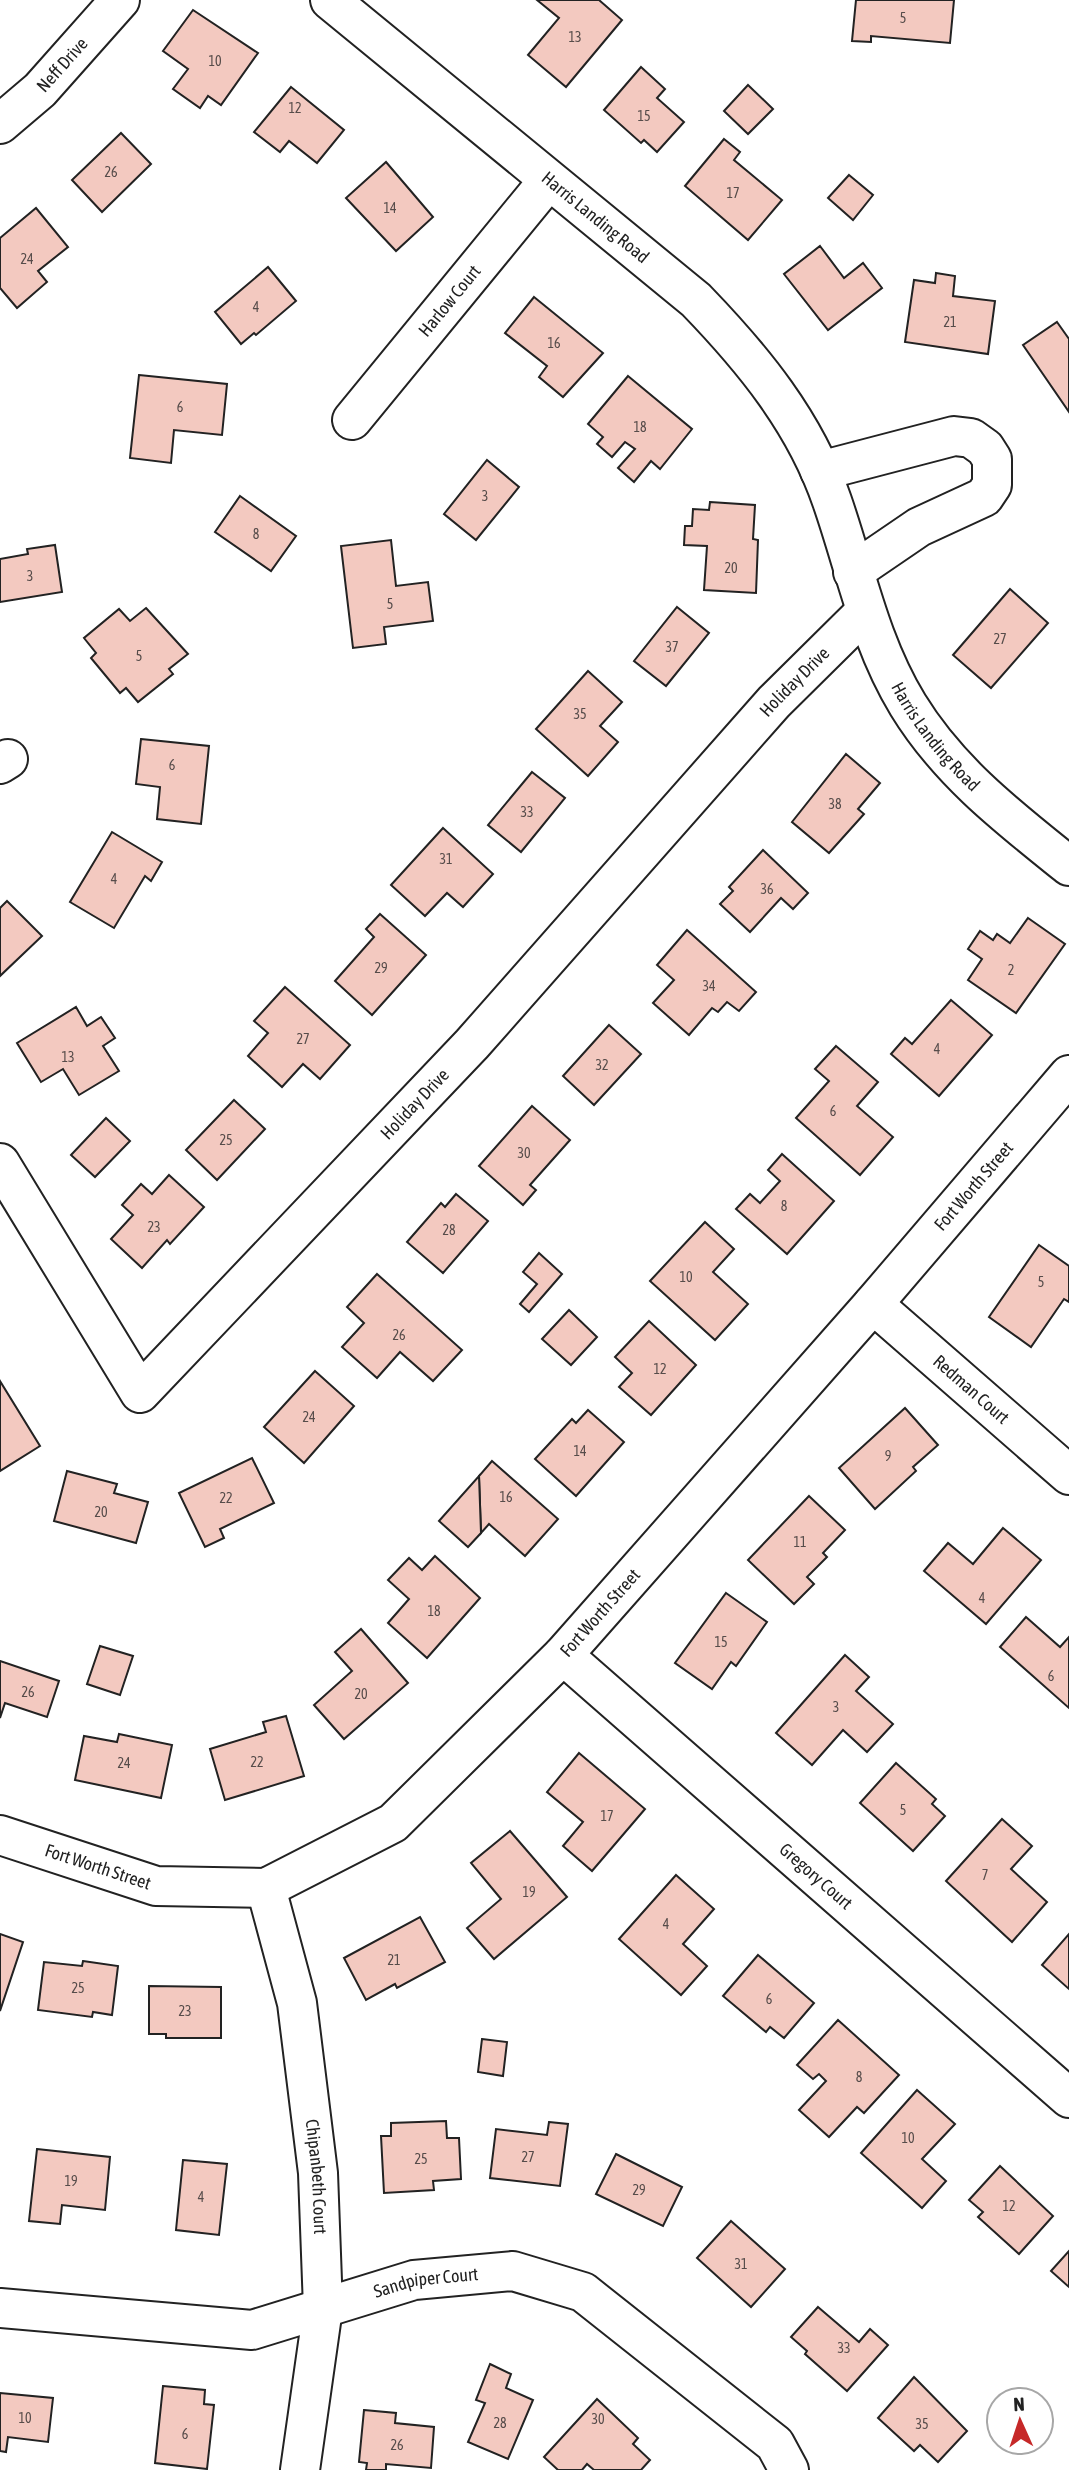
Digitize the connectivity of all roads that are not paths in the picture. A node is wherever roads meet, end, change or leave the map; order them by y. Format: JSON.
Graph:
{"nodes":[{"id":1,"x":120,"y":0,"type":"edge"},
{"id":2,"x":330,"y":0,"type":"edge"},
{"id":3,"x":0,"y":124,"type":"edge"},
{"id":4,"x":548,"y":181,"type":"junction"},
{"id":5,"x":352,"y":420,"type":"dead end"},
{"id":6,"x":820,"y":471,"type":"junction"},
{"id":7,"x":853,"y":572,"type":"junction"},
{"id":8,"x":865,"y":611,"type":"junction"},
{"id":9,"x":1069,"y":866,"type":"edge"},
{"id":10,"x":1069,"y":1075,"type":"edge"},
{"id":11,"x":0,"y":1163,"type":"edge"},
{"id":12,"x":873,"y":1304,"type":"junction"},
{"id":13,"x":1069,"y":1475,"type":"edge"},
{"id":14,"x":563,"y":1655,"type":"junction"},
{"id":15,"x":0,"y":1835,"type":"edge"},
{"id":16,"x":266,"y":1888,"type":"junction"},
{"id":17,"x":1069,"y":2098,"type":"edge"},
{"id":18,"x":0,"y":2308,"type":"edge"},
{"id":19,"x":323,"y":2308,"type":"junction"},
{"id":20,"x":300,"y":2470,"type":"edge"},
{"id":21,"x":789,"y":2470,"type":"edge"}],
"edges":[{"from":1,"to":3,"type":"street","name":"Neff Drive"},
{"from":2,"to":4,"type":"street","name":"Harris Landing Road"},
{"from":4,"to":5,"type":"street","name":"Harlow Court"},
{"from":4,"to":6,"type":"street","name":"Harris Landing Road"},
{"from":6,"to":7,"type":"street","name":"Harris Landing Road"},
{"from":6,"to":7,"type":"street"},
{"from":7,"to":8,"type":"street","name":"Harris Landing Road"},
{"from":8,"to":9,"type":"street","name":"Harris Landing Road"},
{"from":8,"to":11,"type":"street","name":"Holiday Drive"},
{"from":10,"to":12,"type":"street","name":"Fort Worth Street"},
{"from":12,"to":13,"type":"street","name":"Redman Court"},
{"from":12,"to":14,"type":"street","name":"Fort Worth Street"},
{"from":14,"to":16,"type":"street","name":"Fort Worth Street"},
{"from":14,"to":17,"type":"street","name":"Gregory Court"},
{"from":15,"to":16,"type":"street","name":"Fort Worth Street"},
{"from":16,"to":19,"type":"street","name":"Chipanbeth Court"},
{"from":18,"to":19,"type":"street","name":"Sandpiper Court"},
{"from":19,"to":20,"type":"street","name":"Chipanbeth Court"},
{"from":19,"to":21,"type":"street","name":"Sandpiper Court"}]}
